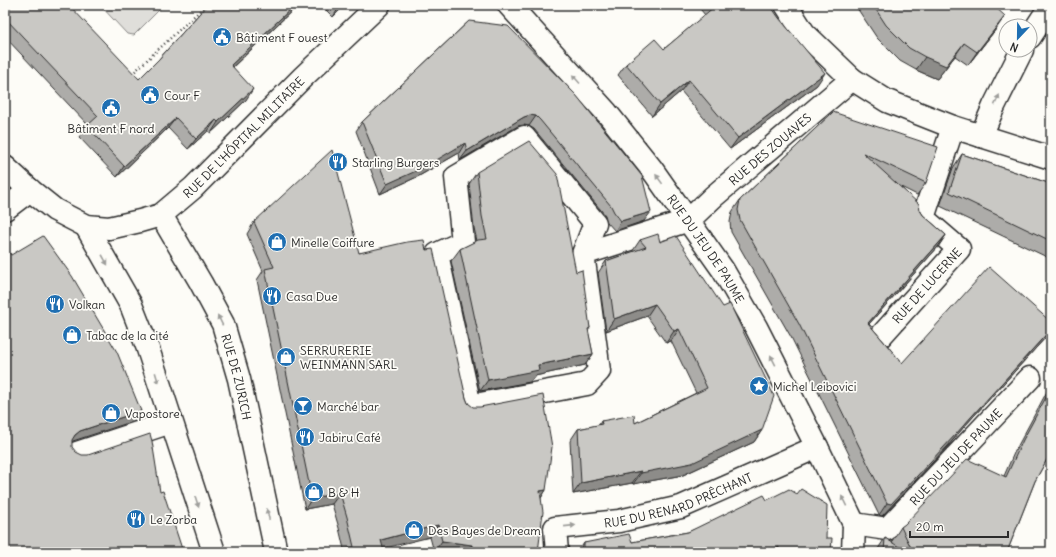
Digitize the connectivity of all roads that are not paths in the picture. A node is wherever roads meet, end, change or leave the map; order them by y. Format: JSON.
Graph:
{"nodes":[{"id":1,"x":379,"y":5,"type":"edge"},
{"id":2,"x":509,"y":5,"type":"edge"},
{"id":3,"x":786,"y":5,"type":"edge"},
{"id":4,"x":1051,"y":5,"type":"edge"},
{"id":5,"x":1038,"y":25,"type":"edge"},
{"id":6,"x":1018,"y":58,"type":"edge"},
{"id":7,"x":852,"y":79,"type":"junction"},
{"id":8,"x":953,"y":126,"type":"junction"},
{"id":9,"x":981,"y":136,"type":"junction"},
{"id":10,"x":1051,"y":158,"type":"edge"},
{"id":11,"x":5,"y":167,"type":"edge"},
{"id":12,"x":30,"y":190,"type":"junction"},
{"id":13,"x":5,"y":209,"type":"edge"},
{"id":14,"x":161,"y":215,"type":"junction"},
{"id":15,"x":688,"y":220,"type":"junction"},
{"id":16,"x":86,"y":226,"type":"junction"},
{"id":17,"x":582,"y":254,"type":"junction"},
{"id":18,"x":878,"y":338,"type":"edge"},
{"id":19,"x":1030,"y":378,"type":"edge"},
{"id":20,"x":171,"y":422,"type":"junction"},
{"id":21,"x":817,"y":446,"type":"junction"},
{"id":22,"x":77,"y":453,"type":"edge"},
{"id":23,"x":854,"y":524,"type":"junction"},
{"id":24,"x":214,"y":552,"type":"edge"},
{"id":25,"x":276,"y":552,"type":"edge"},
{"id":26,"x":556,"y":552,"type":"edge"},
{"id":27,"x":853,"y":552,"type":"edge"}],
"edges":[{"from":1,"to":14,"type":"street","name":"RUE DE L'HÔPITAL MILITAIRE"},
{"from":15,"to":2,"type":"street","name":"RUE DU JEU DE PAUME","one_way":true},
{"from":3,"to":7,"type":"street"},
{"from":4,"to":5,"type":"street"},
{"from":9,"to":6,"type":"street","one_way":true},
{"from":7,"to":8,"type":"street"},
{"from":7,"to":15,"type":"street","name":"RUE DES ZOUAVES"},
{"from":8,"to":9,"type":"street"},
{"from":8,"to":18,"type":"street","name":"RUE DE LUCERNE"},
{"from":9,"to":10,"type":"street"},
{"from":11,"to":12,"type":"street"},
{"from":12,"to":13,"type":"street"},
{"from":12,"to":16,"type":"street"},
{"from":14,"to":16,"type":"street","name":"RUE DE L'HÔPITAL MILITAIRE"},
{"from":25,"to":14,"type":"street","name":"RUE DE ZURICH","one_way":true},
{"from":15,"to":17,"type":"street"},
{"from":21,"to":15,"type":"street","name":"RUE DU JEU DE PAUME","one_way":true},
{"from":16,"to":20,"type":"street","one_way":true},
{"from":17,"to":17,"type":"street"},
{"from":19,"to":23,"type":"street","name":"RUE DU JEU DE PAUME"},
{"from":20,"to":22,"type":"street"},
{"from":20,"to":24,"type":"street","one_way":true},
{"from":23,"to":21,"type":"street","name":"RUE DU JEU DE PAUME","one_way":true},
{"from":26,"to":21,"type":"street","name":"RUE DU RENARD PRÊCHANT","one_way":true},
{"from":23,"to":27,"type":"street","name":"RUE DU JEU DE PAUME"}]}
